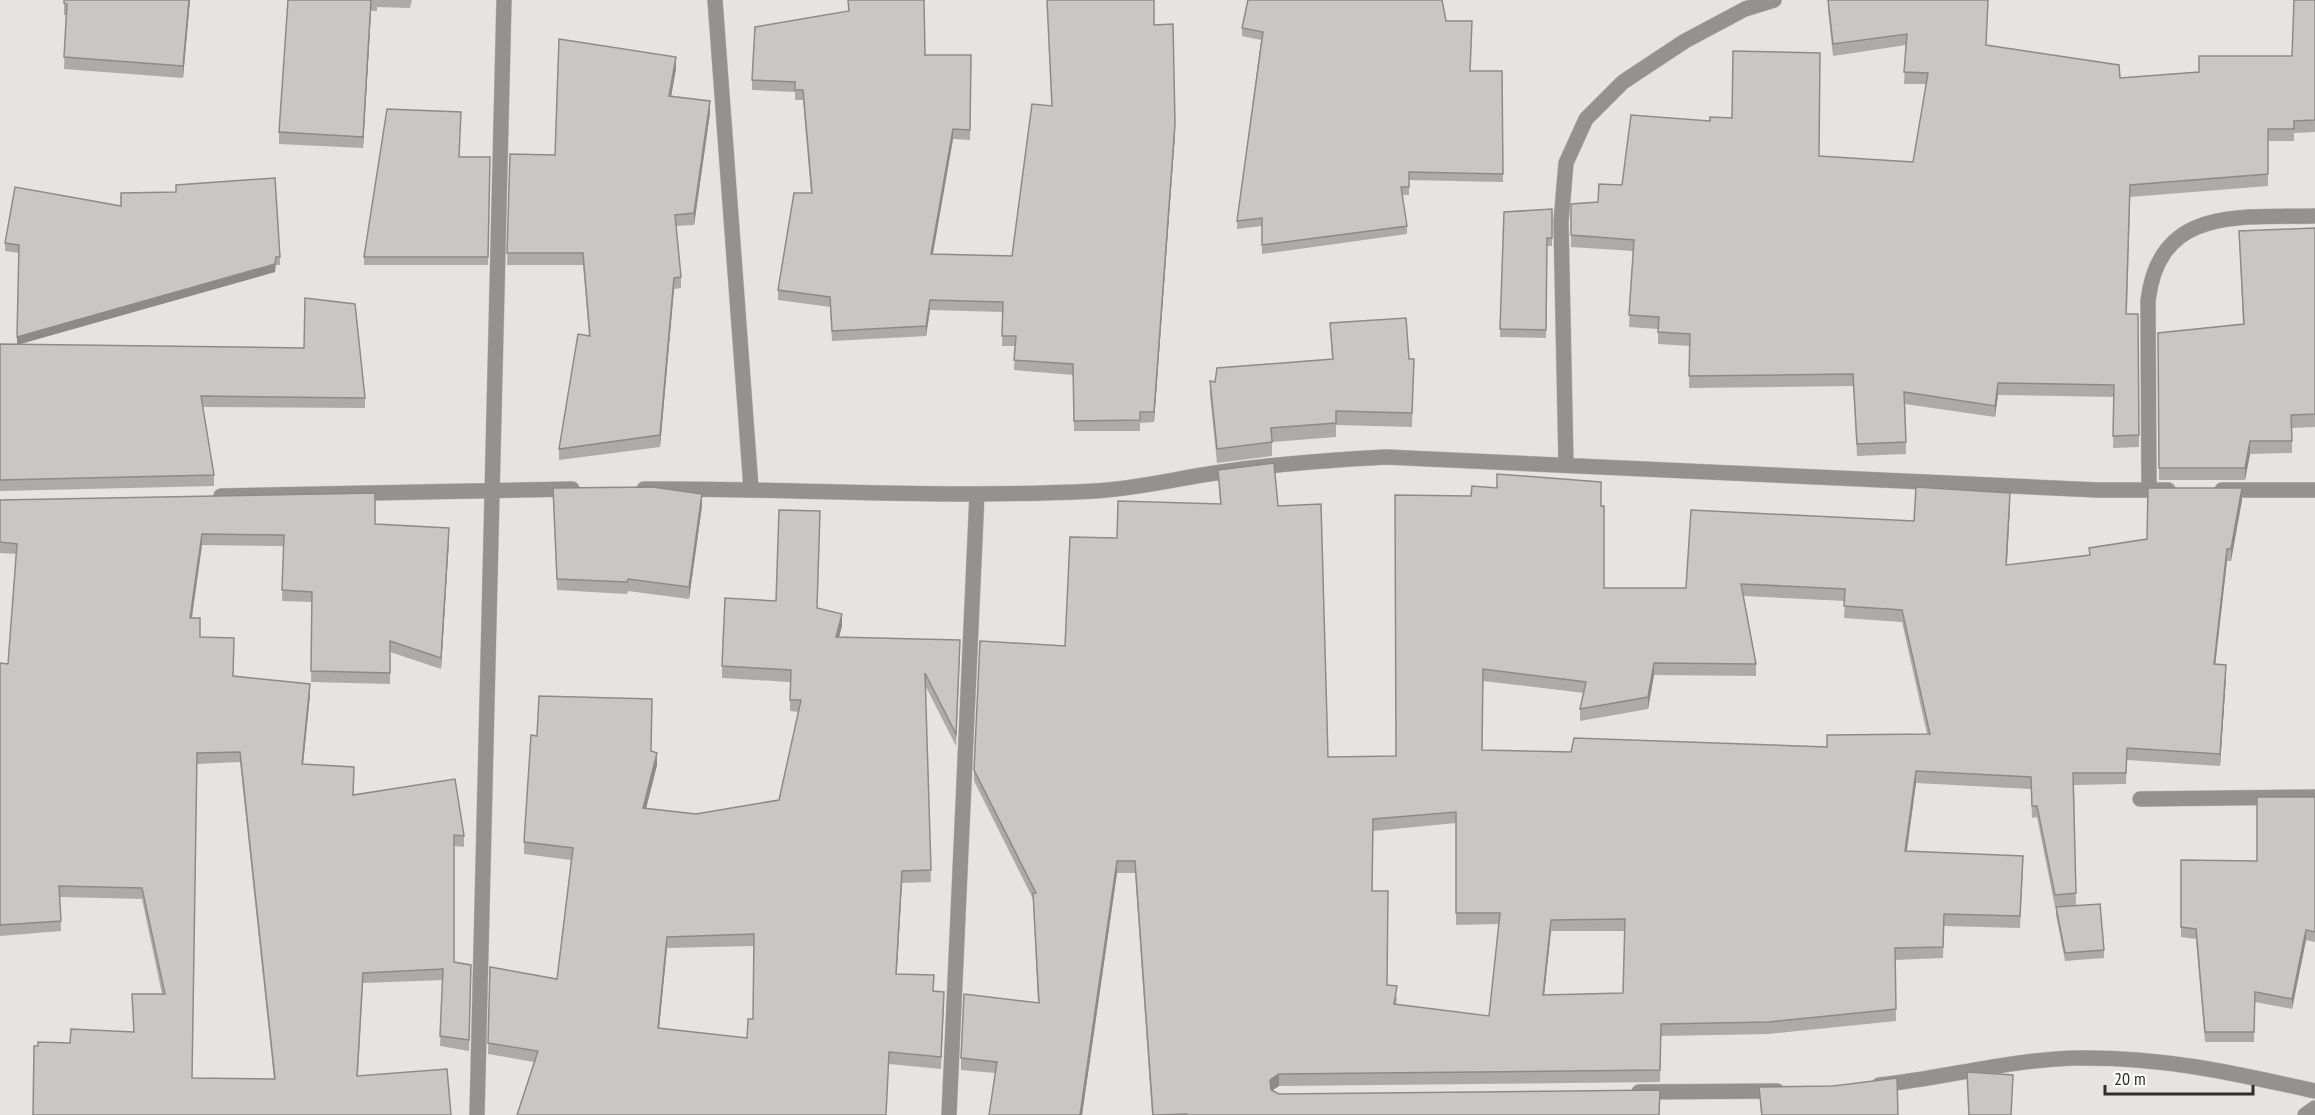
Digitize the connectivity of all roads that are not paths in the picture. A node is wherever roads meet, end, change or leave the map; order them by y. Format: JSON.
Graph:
{"nodes":[{"id":1,"x":504,"y":0,"type":"edge"},
{"id":2,"x":716,"y":0,"type":"edge"},
{"id":3,"x":1774,"y":0,"type":"edge"},
{"id":4,"x":2315,"y":216,"type":"edge"},
{"id":5,"x":1566,"y":464,"type":"junction"},
{"id":6,"x":751,"y":488,"type":"junction"},
{"id":7,"x":492,"y":489,"type":"junction"},
{"id":8,"x":586,"y":489,"type":"edge"},
{"id":9,"x":633,"y":489,"type":"edge"},
{"id":10,"x":2149,"y":489,"type":"junction"},
{"id":11,"x":2185,"y":490,"type":"edge"},
{"id":12,"x":2208,"y":490,"type":"edge"},
{"id":13,"x":2315,"y":490,"type":"edge"},
{"id":14,"x":977,"y":494,"type":"junction"},
{"id":15,"x":204,"y":496,"type":"edge"},
{"id":16,"x":2315,"y":797,"type":"edge"},
{"id":17,"x":2140,"y":799,"type":"dead end"},
{"id":18,"x":1868,"y":1087,"type":"edge"},
{"id":19,"x":1797,"y":1091,"type":"edge"},
{"id":20,"x":2315,"y":1091,"type":"edge"},
{"id":21,"x":1621,"y":1092,"type":"edge"},
{"id":22,"x":2315,"y":1108,"type":"edge"},
{"id":23,"x":477,"y":1115,"type":"edge"},
{"id":24,"x":949,"y":1115,"type":"edge"},
{"id":25,"x":2306,"y":1115,"type":"edge"}],
"edges":[{"from":1,"to":7,"type":"street"},
{"from":2,"to":6,"type":"street"},
{"from":3,"to":5,"type":"street"},
{"from":4,"to":10,"type":"street"},
{"from":5,"to":10,"type":"street"},
{"from":5,"to":14,"type":"street"},
{"from":6,"to":9,"type":"street"},
{"from":6,"to":14,"type":"street"},
{"from":7,"to":8,"type":"street"},
{"from":7,"to":15,"type":"street"},
{"from":7,"to":23,"type":"street"},
{"from":10,"to":11,"type":"street"},
{"from":12,"to":13,"type":"street"},
{"from":14,"to":24,"type":"street"},
{"from":16,"to":17,"type":"street"},
{"from":18,"to":20,"type":"street"},
{"from":19,"to":21,"type":"street"},
{"from":22,"to":25,"type":"street"}]}
